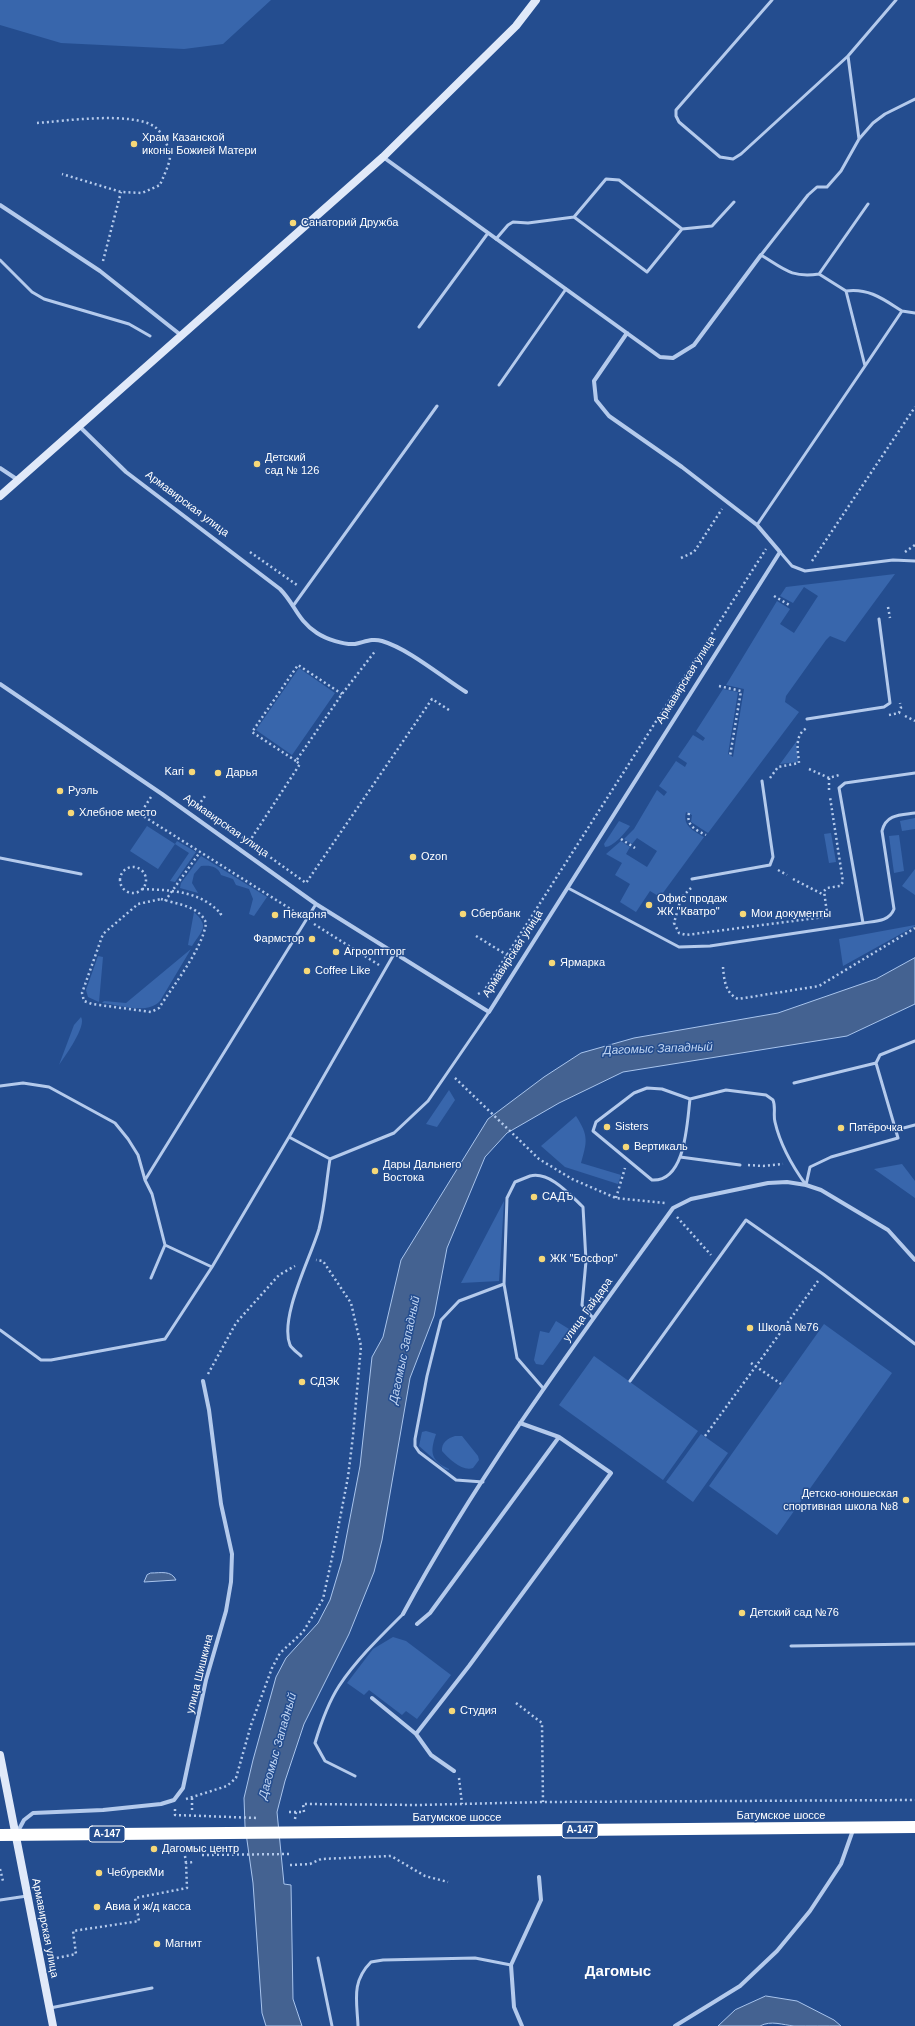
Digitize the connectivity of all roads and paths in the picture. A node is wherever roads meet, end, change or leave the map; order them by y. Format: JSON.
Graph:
{"nodes":[{"id":1,"x":536,"y":0,"type":"edge"},
{"id":2,"x":772,"y":0,"type":"edge"},
{"id":3,"x":896,"y":0,"type":"edge"},
{"id":4,"x":848,"y":56,"type":"junction"},
{"id":5,"x":915,"y":99,"type":"edge"},
{"id":6,"x":37,"y":123,"type":"dead end"},
{"id":7,"x":859,"y":139,"type":"junction"},
{"id":8,"x":383,"y":158,"type":"junction"},
{"id":9,"x":62,"y":174,"type":"dead end"},
{"id":10,"x":121,"y":192,"type":"junction"},
{"id":11,"x":734,"y":202,"type":"dead end"},
{"id":12,"x":868,"y":204,"type":"dead end"},
{"id":13,"x":0,"y":205,"type":"edge"},
{"id":14,"x":574,"y":217,"type":"junction"},
{"id":15,"x":682,"y":229,"type":"junction"},
{"id":16,"x":488,"y":233,"type":"junction"},
{"id":17,"x":496,"y":239,"type":"junction"},
{"id":18,"x":761,"y":254,"type":"junction"},
{"id":19,"x":0,"y":260,"type":"edge"},
{"id":20,"x":100,"y":271,"type":"junction"},
{"id":21,"x":819,"y":274,"type":"junction"},
{"id":22,"x":566,"y":290,"type":"junction"},
{"id":23,"x":846,"y":291,"type":"junction"},
{"id":24,"x":902,"y":311,"type":"junction"},
{"id":25,"x":915,"y":313,"type":"edge"},
{"id":26,"x":419,"y":327,"type":"dead end"},
{"id":27,"x":627,"y":334,"type":"junction"},
{"id":28,"x":150,"y":336,"type":"dead end"},
{"id":29,"x":182,"y":336,"type":"junction"},
{"id":30,"x":866,"y":366,"type":"junction"},
{"id":31,"x":499,"y":385,"type":"dead end"},
{"id":32,"x":437,"y":406,"type":"dead end"},
{"id":33,"x":915,"y":407,"type":"edge"},
{"id":34,"x":78,"y":426,"type":"junction"},
{"id":35,"x":0,"y":468,"type":"edge"},
{"id":36,"x":18,"y":480,"type":"junction"},
{"id":37,"x":0,"y":496,"type":"edge"},
{"id":38,"x":726,"y":502,"type":"junction"},
{"id":39,"x":757,"y":525,"type":"junction"},
{"id":40,"x":770,"y":541,"type":"junction"},
{"id":41,"x":780,"y":552,"type":"junction"},
{"id":42,"x":680,"y":558,"type":"dead end"},
{"id":43,"x":915,"y":561,"type":"edge"},
{"id":44,"x":805,"y":571,"type":"junction"},
{"id":45,"x":774,"y":596,"type":"dead end"},
{"id":46,"x":293,"y":606,"type":"junction"},
{"id":47,"x":791,"y":606,"type":"dead end"},
{"id":48,"x":888,"y":607,"type":"dead end"},
{"id":49,"x":879,"y":619,"type":"dead end"},
{"id":50,"x":890,"y":622,"type":"dead end"},
{"id":51,"x":382,"y":641,"type":"junction"},
{"id":52,"x":0,"y":684,"type":"edge"},
{"id":53,"x":719,"y":686,"type":"dead end"},
{"id":54,"x":466,"y":692,"type":"dead end"},
{"id":55,"x":342,"y":694,"type":"junction"},
{"id":56,"x":900,"y":700,"type":"dead end"},
{"id":57,"x":448,"y":710,"type":"dead end"},
{"id":58,"x":899,"y":713,"type":"junction"},
{"id":59,"x":886,"y":716,"type":"dead end"},
{"id":60,"x":807,"y":719,"type":"dead end"},
{"id":61,"x":915,"y":721,"type":"edge"},
{"id":62,"x":807,"y":727,"type":"dead end"},
{"id":63,"x":730,"y":756,"type":"dead end"},
{"id":64,"x":296,"y":761,"type":"junction"},
{"id":65,"x":809,"y":769,"type":"dead end"},
{"id":66,"x":915,"y":773,"type":"edge"},
{"id":67,"x":833,"y":776,"type":"dead end"},
{"id":68,"x":829,"y":778,"type":"junction"},
{"id":69,"x":769,"y":780,"type":"dead end"},
{"id":70,"x":762,"y":781,"type":"dead end"},
{"id":71,"x":156,"y":790,"type":"junction"},
{"id":72,"x":205,"y":796,"type":"dead end"},
{"id":73,"x":198,"y":806,"type":"dead end"},
{"id":74,"x":689,"y":813,"type":"dead end"},
{"id":75,"x":915,"y":813,"type":"edge"},
{"id":76,"x":706,"y":835,"type":"dead end"},
{"id":77,"x":621,"y":839,"type":"dead end"},
{"id":78,"x":248,"y":842,"type":"dead end"},
{"id":79,"x":635,"y":848,"type":"dead end"},
{"id":80,"x":200,"y":852,"type":"junction"},
{"id":81,"x":0,"y":858,"type":"edge"},
{"id":82,"x":779,"y":863,"type":"dead end"},
{"id":83,"x":778,"y":870,"type":"junction"},
{"id":84,"x":772,"y":872,"type":"dead end"},
{"id":85,"x":80,"y":874,"type":"dead end"},
{"id":86,"x":787,"y":875,"type":"dead end"},
{"id":87,"x":692,"y":879,"type":"dead end"},
{"id":88,"x":793,"y":879,"type":"dead end"},
{"id":89,"x":306,"y":883,"type":"dead end"},
{"id":90,"x":694,"y":886,"type":"dead end"},
{"id":91,"x":568,"y":888,"type":"junction"},
{"id":92,"x":142,"y":889,"type":"junction"},
{"id":93,"x":172,"y":891,"type":"junction"},
{"id":94,"x":824,"y":895,"type":"junction"},
{"id":95,"x":165,"y":900,"type":"junction"},
{"id":96,"x":316,"y":904,"type":"junction"},
{"id":97,"x":217,"y":916,"type":"dead end"},
{"id":98,"x":306,"y":919,"type":"junction"},
{"id":99,"x":863,"y":923,"type":"junction"},
{"id":100,"x":915,"y":928,"type":"edge"},
{"id":101,"x":476,"y":936,"type":"dead end"},
{"id":102,"x":394,"y":954,"type":"junction"},
{"id":103,"x":507,"y":955,"type":"junction"},
{"id":104,"x":723,"y":966,"type":"dead end"},
{"id":105,"x":385,"y":969,"type":"junction"},
{"id":106,"x":472,"y":993,"type":"dead end"},
{"id":107,"x":489,"y":1012,"type":"junction"},
{"id":108,"x":915,"y":1041,"type":"edge"},
{"id":109,"x":876,"y":1063,"type":"junction"},
{"id":110,"x":449,"y":1072,"type":"junction"},
{"id":111,"x":794,"y":1083,"type":"dead end"},
{"id":112,"x":0,"y":1086,"type":"edge"},
{"id":113,"x":690,"y":1099,"type":"junction"},
{"id":114,"x":915,"y":1125,"type":"edge"},
{"id":115,"x":896,"y":1130,"type":"junction"},
{"id":116,"x":289,"y":1137,"type":"junction"},
{"id":117,"x":680,"y":1158,"type":"junction"},
{"id":118,"x":330,"y":1159,"type":"junction"},
{"id":119,"x":792,"y":1163,"type":"junction"},
{"id":120,"x":740,"y":1165,"type":"joint"},
{"id":121,"x":622,"y":1177,"type":"dead end"},
{"id":122,"x":145,"y":1180,"type":"junction"},
{"id":123,"x":806,"y":1185,"type":"junction"},
{"id":124,"x":616,"y":1198,"type":"junction"},
{"id":125,"x":673,"y":1208,"type":"junction"},
{"id":126,"x":165,"y":1245,"type":"junction"},
{"id":127,"x":308,"y":1258,"type":"junction"},
{"id":128,"x":915,"y":1260,"type":"edge"},
{"id":129,"x":716,"y":1261,"type":"junction"},
{"id":130,"x":212,"y":1267,"type":"junction"},
{"id":131,"x":823,"y":1274,"type":"junction"},
{"id":132,"x":151,"y":1278,"type":"dead end"},
{"id":133,"x":504,"y":1284,"type":"junction"},
{"id":134,"x":593,"y":1318,"type":"junction"},
{"id":135,"x":0,"y":1330,"type":"edge"},
{"id":136,"x":915,"y":1344,"type":"edge"},
{"id":137,"x":301,"y":1356,"type":"dead end"},
{"id":138,"x":750,"y":1363,"type":"dead end"},
{"id":139,"x":755,"y":1366,"type":"junction"},
{"id":140,"x":203,"y":1381,"type":"joint"},
{"id":141,"x":630,"y":1382,"type":"dead end"},
{"id":142,"x":782,"y":1384,"type":"dead end"},
{"id":143,"x":543,"y":1388,"type":"junction"},
{"id":144,"x":520,"y":1423,"type":"junction"},
{"id":145,"x":705,"y":1436,"type":"dead end"},
{"id":146,"x":559,"y":1437,"type":"junction"},
{"id":147,"x":483,"y":1482,"type":"junction"},
{"id":148,"x":403,"y":1614,"type":"joint"},
{"id":149,"x":417,"y":1624,"type":"dead end"},
{"id":150,"x":915,"y":1644,"type":"edge"},
{"id":151,"x":791,"y":1646,"type":"dead end"},
{"id":152,"x":372,"y":1698,"type":"dead end"},
{"id":153,"x":516,"y":1703,"type":"dead end"},
{"id":154,"x":416,"y":1734,"type":"junction"},
{"id":155,"x":0,"y":1755,"type":"edge"},
{"id":156,"x":454,"y":1771,"type":"joint"},
{"id":157,"x":355,"y":1776,"type":"dead end"},
{"id":158,"x":192,"y":1798,"type":"junction"},
{"id":159,"x":174,"y":1800,"type":"junction"},
{"id":160,"x":915,"y":1800,"type":"edge"},
{"id":161,"x":543,"y":1802,"type":"junction"},
{"id":162,"x":462,"y":1804,"type":"junction"},
{"id":163,"x":175,"y":1812,"type":"dead end"},
{"id":164,"x":289,"y":1812,"type":"dead end"},
{"id":165,"x":296,"y":1812,"type":"junction"},
{"id":166,"x":192,"y":1813,"type":"dead end"},
{"id":167,"x":266,"y":1818,"type":"dead end"},
{"id":168,"x":290,"y":1818,"type":"dead end"},
{"id":169,"x":915,"y":1827,"type":"edge"},
{"id":170,"x":854,"y":1828,"type":"junction"},
{"id":171,"x":0,"y":1835,"type":"edge"},
{"id":172,"x":15,"y":1835,"type":"junction"},
{"id":173,"x":290,"y":1854,"type":"dead end"},
{"id":174,"x":202,"y":1855,"type":"dead end"},
{"id":175,"x":185,"y":1856,"type":"dead end"},
{"id":176,"x":193,"y":1862,"type":"dead end"},
{"id":177,"x":186,"y":1863,"type":"junction"},
{"id":178,"x":290,"y":1865,"type":"dead end"},
{"id":179,"x":0,"y":1868,"type":"edge"},
{"id":180,"x":539,"y":1877,"type":"dead end"},
{"id":181,"x":3,"y":1881,"type":"dead end"},
{"id":182,"x":448,"y":1882,"type":"dead end"},
{"id":183,"x":27,"y":1896,"type":"junction"},
{"id":184,"x":0,"y":1900,"type":"edge"},
{"id":185,"x":318,"y":1958,"type":"dead end"},
{"id":186,"x":52,"y":1959,"type":"dead end"},
{"id":187,"x":511,"y":1965,"type":"junction"},
{"id":188,"x":152,"y":1988,"type":"dead end"},
{"id":189,"x":50,"y":2008,"type":"junction"},
{"id":190,"x":53,"y":2026,"type":"edge"},
{"id":191,"x":332,"y":2026,"type":"edge"},
{"id":192,"x":358,"y":2026,"type":"edge"},
{"id":193,"x":522,"y":2026,"type":"edge"},
{"id":194,"x":675,"y":2026,"type":"edge"}],
"edges":[{"from":1,"to":8,"type":"main road"},
{"from":2,"to":4,"type":"lane"},
{"from":3,"to":4,"type":"lane"},
{"from":4,"to":7,"type":"lane"},
{"from":5,"to":7,"type":"lane"},
{"from":6,"to":10,"type":"path"},
{"from":7,"to":18,"type":"lane"},
{"from":8,"to":16,"type":"street"},
{"from":8,"to":29,"type":"main road"},
{"from":9,"to":10,"type":"path"},
{"from":10,"to":20,"type":"path"},
{"from":11,"to":15,"type":"lane"},
{"from":12,"to":21,"type":"lane"},
{"from":13,"to":20,"type":"street"},
{"from":14,"to":15,"type":"lane"},
{"from":14,"to":15,"type":"lane"},
{"from":14,"to":17,"type":"lane"},
{"from":16,"to":17,"type":"street"},
{"from":16,"to":26,"type":"lane"},
{"from":17,"to":22,"type":"street"},
{"from":18,"to":21,"type":"lane"},
{"from":18,"to":27,"type":"street"},
{"from":19,"to":28,"type":"lane"},
{"from":20,"to":29,"type":"street"},
{"from":21,"to":23,"type":"lane"},
{"from":22,"to":27,"type":"street"},
{"from":22,"to":31,"type":"lane"},
{"from":23,"to":24,"type":"lane"},
{"from":23,"to":30,"type":"lane"},
{"from":24,"to":25,"type":"lane"},
{"from":24,"to":30,"type":"lane"},
{"from":27,"to":38,"type":"street"},
{"from":29,"to":34,"type":"main road"},
{"from":30,"to":39,"type":"lane"},
{"from":32,"to":46,"type":"lane"},
{"from":33,"to":44,"type":"path"},
{"from":34,"to":36,"type":"main road"},
{"from":34,"to":46,"type":"street","name":"Армавирская улица"},
{"from":35,"to":36,"type":"street"},
{"from":36,"to":37,"type":"main road"},
{"from":38,"to":39,"type":"street"},
{"from":38,"to":42,"type":"path"},
{"from":39,"to":40,"type":"street"},
{"from":40,"to":41,"type":"street"},
{"from":40,"to":103,"type":"path"},
{"from":41,"to":44,"type":"lane"},
{"from":41,"to":91,"type":"street","name":"Армавирская улица"},
{"from":43,"to":44,"type":"lane"},
{"from":45,"to":47,"type":"path"},
{"from":46,"to":51,"type":"street","name":"Армавирская улица"},
{"from":48,"to":50,"type":"path"},
{"from":49,"to":60,"type":"lane"},
{"from":51,"to":54,"type":"street","name":"Армавирская улица"},
{"from":51,"to":55,"type":"path"},
{"from":52,"to":71,"type":"street","name":"Армавирская улица"},
{"from":53,"to":63,"type":"path"},
{"from":55,"to":64,"type":"path"},
{"from":55,"to":64,"type":"path"},
{"from":56,"to":58,"type":"path"},
{"from":57,"to":89,"type":"path"},
{"from":58,"to":59,"type":"path"},
{"from":58,"to":61,"type":"path"},
{"from":62,"to":69,"type":"path"},
{"from":64,"to":78,"type":"path"},
{"from":65,"to":68,"type":"path"},
{"from":66,"to":99,"type":"lane"},
{"from":67,"to":68,"type":"path"},
{"from":68,"to":94,"type":"path"},
{"from":70,"to":87,"type":"lane"},
{"from":71,"to":80,"type":"path"},
{"from":71,"to":96,"type":"street","name":"Армавирская улица"},
{"from":72,"to":73,"type":"path"},
{"from":74,"to":76,"type":"path"},
{"from":75,"to":99,"type":"lane"},
{"from":77,"to":79,"type":"path"},
{"from":80,"to":93,"type":"path"},
{"from":80,"to":98,"type":"path"},
{"from":81,"to":85,"type":"lane"},
{"from":82,"to":83,"type":"path"},
{"from":83,"to":84,"type":"path"},
{"from":83,"to":86,"type":"path"},
{"from":88,"to":94,"type":"path"},
{"from":90,"to":94,"type":"path"},
{"from":91,"to":99,"type":"lane"},
{"from":91,"to":107,"type":"street","name":"Армавирская улица"},
{"from":92,"to":92,"type":"path"},
{"from":92,"to":93,"type":"path"},
{"from":93,"to":95,"type":"path"},
{"from":93,"to":97,"type":"path"},
{"from":95,"to":95,"type":"path"},
{"from":96,"to":98,"type":"lane"},
{"from":96,"to":102,"type":"street","name":"Армавирская улица"},
{"from":98,"to":105,"type":"path"},
{"from":98,"to":122,"type":"lane"},
{"from":100,"to":104,"type":"path"},
{"from":101,"to":103,"type":"path"},
{"from":102,"to":105,"type":"lane"},
{"from":102,"to":107,"type":"street","name":"Армавирская улица"},
{"from":103,"to":106,"type":"path"},
{"from":105,"to":116,"type":"lane"},
{"from":107,"to":110,"type":"lane"},
{"from":108,"to":109,"type":"lane"},
{"from":109,"to":111,"type":"lane"},
{"from":109,"to":115,"type":"lane"},
{"from":110,"to":118,"type":"lane"},
{"from":110,"to":124,"type":"path"},
{"from":112,"to":122,"type":"lane"},
{"from":113,"to":117,"type":"lane"},
{"from":113,"to":117,"type":"lane"},
{"from":113,"to":119,"type":"lane"},
{"from":114,"to":115,"type":"lane"},
{"from":115,"to":123,"type":"lane"},
{"from":116,"to":118,"type":"lane"},
{"from":116,"to":130,"type":"lane"},
{"from":117,"to":120,"type":"lane"},
{"from":118,"to":127,"type":"lane"},
{"from":119,"to":120,"type":"path"},
{"from":119,"to":123,"type":"lane"},
{"from":121,"to":124,"type":"path"},
{"from":122,"to":126,"type":"lane"},
{"from":123,"to":125,"type":"street","name":"улица Гайдара"},
{"from":123,"to":128,"type":"street","name":"улица Гайдара"},
{"from":124,"to":125,"type":"path"},
{"from":125,"to":129,"type":"path"},
{"from":125,"to":134,"type":"street","name":"улица Гайдара"},
{"from":126,"to":130,"type":"lane"},
{"from":126,"to":132,"type":"lane"},
{"from":127,"to":137,"type":"lane"},
{"from":127,"to":140,"type":"path"},
{"from":127,"to":158,"type":"path"},
{"from":129,"to":131,"type":"lane"},
{"from":129,"to":141,"type":"lane"},
{"from":130,"to":135,"type":"lane"},
{"from":131,"to":136,"type":"lane"},
{"from":131,"to":139,"type":"path"},
{"from":133,"to":134,"type":"lane"},
{"from":133,"to":143,"type":"lane"},
{"from":133,"to":147,"type":"lane"},
{"from":134,"to":143,"type":"street","name":"улица Гайдара"},
{"from":138,"to":139,"type":"path"},
{"from":139,"to":142,"type":"path"},
{"from":139,"to":145,"type":"path"},
{"from":140,"to":159,"type":"street","name":"улица Шишкина"},
{"from":143,"to":144,"type":"street","name":"улица Гайдара"},
{"from":144,"to":146,"type":"street"},
{"from":144,"to":147,"type":"street","name":"улица Гайдара"},
{"from":146,"to":149,"type":"street"},
{"from":146,"to":154,"type":"street"},
{"from":147,"to":148,"type":"street","name":"улица Гайдара"},
{"from":148,"to":157,"type":"lane"},
{"from":150,"to":151,"type":"lane"},
{"from":152,"to":154,"type":"street"},
{"from":153,"to":161,"type":"path"},
{"from":154,"to":156,"type":"street"},
{"from":155,"to":172,"type":"main road","name":"Армавирская улица"},
{"from":156,"to":162,"type":"path"},
{"from":158,"to":159,"type":"path"},
{"from":158,"to":166,"type":"path"},
{"from":159,"to":172,"type":"street"},
{"from":160,"to":161,"type":"path"},
{"from":161,"to":162,"type":"path"},
{"from":162,"to":165,"type":"path"},
{"from":163,"to":167,"type":"path"},
{"from":164,"to":165,"type":"path"},
{"from":165,"to":168,"type":"path"},
{"from":169,"to":170,"type":"highway","name":"Батумское шоссе","number":"А-147"},
{"from":170,"to":172,"type":"highway","name":"Батумское шоссе","number":"А-147"},
{"from":170,"to":194,"type":"street"},
{"from":171,"to":172,"type":"highway","name":"Батумское шоссе","number":"А-147"},
{"from":172,"to":183,"type":"main road","name":"Армавирская улица"},
{"from":173,"to":174,"type":"path"},
{"from":175,"to":177,"type":"path"},
{"from":176,"to":177,"type":"path"},
{"from":177,"to":186,"type":"path"},
{"from":178,"to":182,"type":"path"},
{"from":179,"to":181,"type":"path"},
{"from":180,"to":187,"type":"street"},
{"from":183,"to":184,"type":"lane"},
{"from":183,"to":189,"type":"main road","name":"Армавирская улица"},
{"from":185,"to":191,"type":"lane"},
{"from":187,"to":192,"type":"lane"},
{"from":187,"to":193,"type":"street"},
{"from":188,"to":189,"type":"lane"},
{"from":189,"to":190,"type":"main road","name":"Армавирская улица"}]}
